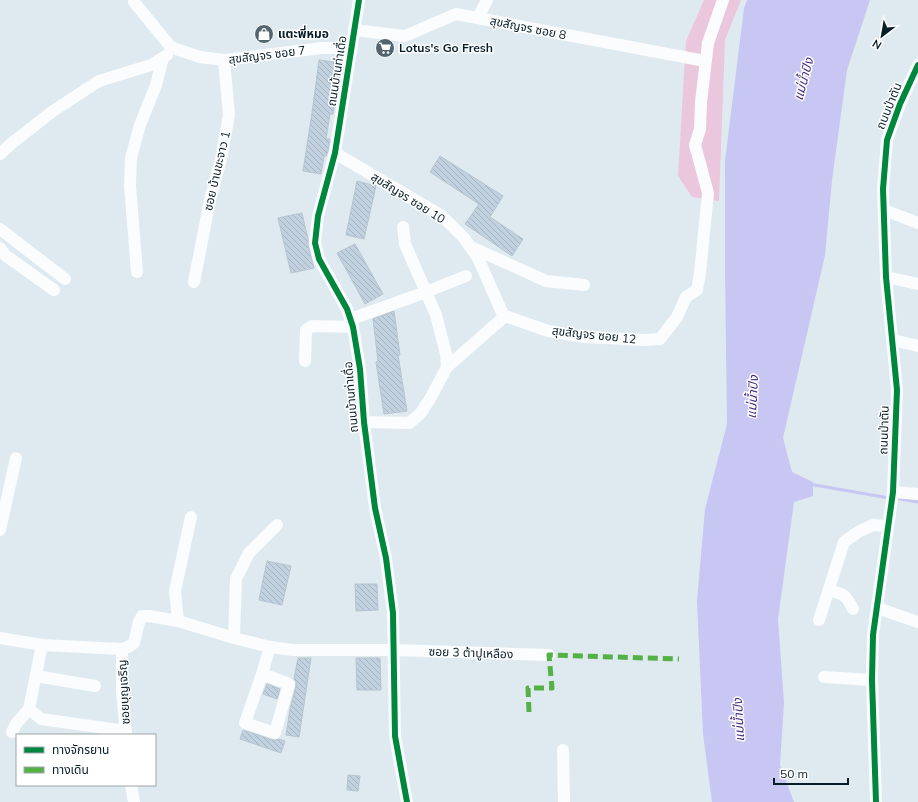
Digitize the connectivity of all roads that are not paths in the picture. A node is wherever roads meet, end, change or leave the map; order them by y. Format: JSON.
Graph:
{"nodes":[{"id":1,"x":359,"y":0,"type":"edge"},
{"id":2,"x":487,"y":0,"type":"edge"},
{"id":3,"x":723,"y":0,"type":"edge"},
{"id":4,"x":133,"y":1,"type":"edge"},
{"id":5,"x":478,"y":18,"type":"junction"},
{"id":6,"x":354,"y":30,"type":"junction"},
{"id":7,"x":352,"y":48,"type":"junction"},
{"id":8,"x":176,"y":49,"type":"junction"},
{"id":9,"x":163,"y":58,"type":"junction"},
{"id":10,"x":224,"y":60,"type":"junction"},
{"id":11,"x":705,"y":62,"type":"junction"},
{"id":12,"x":918,"y":65,"type":"edge"},
{"id":13,"x":335,"y":153,"type":"junction"},
{"id":14,"x":0,"y":154,"type":"edge"},
{"id":15,"x":884,"y":210,"type":"junction"},
{"id":16,"x":918,"y":223,"type":"edge"},
{"id":17,"x":403,"y":227,"type":"dead end"},
{"id":18,"x":0,"y":229,"type":"edge"},
{"id":19,"x":470,"y":247,"type":"junction"},
{"id":20,"x":0,"y":248,"type":"edge"},
{"id":21,"x":137,"y":272,"type":"dead end"},
{"id":22,"x":466,"y":276,"type":"dead end"},
{"id":23,"x":886,"y":277,"type":"junction"},
{"id":24,"x":65,"y":279,"type":"dead end"},
{"id":25,"x":194,"y":282,"type":"dead end"},
{"id":26,"x":918,"y":284,"type":"edge"},
{"id":27,"x":584,"y":286,"type":"dead end"},
{"id":28,"x":54,"y":290,"type":"dead end"},
{"id":29,"x":426,"y":292,"type":"junction"},
{"id":30,"x":504,"y":317,"type":"junction"},
{"id":31,"x":352,"y":323,"type":"junction"},
{"id":32,"x":893,"y":340,"type":"junction"},
{"id":33,"x":918,"y":346,"type":"edge"},
{"id":34,"x":305,"y":361,"type":"dead end"},
{"id":35,"x":447,"y":367,"type":"junction"},
{"id":36,"x":364,"y":422,"type":"junction"},
{"id":37,"x":16,"y":458,"type":"dead end"},
{"id":38,"x":892,"y":492,"type":"junction"},
{"id":39,"x":918,"y":494,"type":"edge"},
{"id":40,"x":191,"y":517,"type":"dead end"},
{"id":41,"x":277,"y":524,"type":"dead end"},
{"id":42,"x":888,"y":526,"type":"junction"},
{"id":43,"x":0,"y":530,"type":"edge"},
{"id":44,"x":829,"y":590,"type":"junction"},
{"id":45,"x":877,"y":608,"type":"junction"},
{"id":46,"x":853,"y":609,"type":"dead end"},
{"id":47,"x":819,"y":620,"type":"dead end"},
{"id":48,"x":178,"y":621,"type":"junction"},
{"id":49,"x":918,"y":622,"type":"edge"},
{"id":50,"x":0,"y":638,"type":"edge"},
{"id":51,"x":234,"y":638,"type":"junction"},
{"id":52,"x":42,"y":645,"type":"junction"},
{"id":53,"x":270,"y":647,"type":"junction"},
{"id":54,"x":122,"y":649,"type":"junction"},
{"id":55,"x":394,"y":650,"type":"junction"},
{"id":56,"x":549,"y":655,"type":"dead end"},
{"id":57,"x":262,"y":674,"type":"junction"},
{"id":58,"x":36,"y":676,"type":"junction"},
{"id":59,"x":824,"y":677,"type":"dead end"},
{"id":60,"x":872,"y":680,"type":"junction"},
{"id":61,"x":95,"y":686,"type":"dead end"},
{"id":62,"x":29,"y":709,"type":"junction"},
{"id":63,"x":12,"y":732,"type":"dead end"},
{"id":64,"x":126,"y":733,"type":"edge"},
{"id":65,"x":563,"y":750,"type":"dead end"},
{"id":66,"x":131,"y":786,"type":"edge"},
{"id":67,"x":134,"y":802,"type":"edge"},
{"id":68,"x":407,"y":802,"type":"edge"},
{"id":69,"x":564,"y":802,"type":"edge"},
{"id":70,"x":876,"y":802,"type":"edge"}],
"edges":[{"from":1,"to":6,"type":"street","name":"ถนนบ้านท่าเดื่อ"},
{"from":2,"to":5,"type":"street"},
{"from":3,"to":11,"type":"street"},
{"from":4,"to":8,"type":"street"},
{"from":5,"to":6,"type":"street","name":"สุขสัญจร ซอย 8"},
{"from":5,"to":11,"type":"street","name":"สุขสัญจร ซอย 8"},
{"from":6,"to":7,"type":"street","name":"ถนนบ้านท่าเดื่อ"},
{"from":7,"to":10,"type":"street","name":"สุขสัญจร ซอย 7"},
{"from":7,"to":13,"type":"street","name":"ถนนบ้านท่าเดื่อ"},
{"from":8,"to":9,"type":"street"},
{"from":8,"to":10,"type":"street","name":"สุขสัญจร ซอย 7"},
{"from":9,"to":14,"type":"street"},
{"from":9,"to":21,"type":"street"},
{"from":10,"to":25,"type":"street","name":"ซอย บ้านขะจาว 1"},
{"from":11,"to":30,"type":"street","name":"สุขสัญจร ซอย 12"},
{"from":12,"to":15,"type":"street","name":"ถนนป่าตัน"},
{"from":13,"to":19,"type":"street","name":"สุขสัญจร ซอย 10"},
{"from":13,"to":31,"type":"street","name":"ถนนบ้านท่าเดื่อ"},
{"from":15,"to":16,"type":"street"},
{"from":15,"to":23,"type":"street","name":"ถนนป่าตัน"},
{"from":17,"to":29,"type":"street"},
{"from":18,"to":24,"type":"street"},
{"from":19,"to":27,"type":"street"},
{"from":19,"to":30,"type":"street","name":"สุขสัญจร ซอย 10"},
{"from":20,"to":28,"type":"street"},
{"from":22,"to":29,"type":"street"},
{"from":23,"to":26,"type":"street"},
{"from":23,"to":32,"type":"street","name":"ถนนป่าตัน"},
{"from":29,"to":31,"type":"street"},
{"from":29,"to":35,"type":"street"},
{"from":30,"to":35,"type":"street"},
{"from":31,"to":34,"type":"street"},
{"from":31,"to":36,"type":"street","name":"ถนนบ้านท่าเดื่อ"},
{"from":32,"to":33,"type":"street"},
{"from":32,"to":38,"type":"street","name":"ถนนป่าตัน"},
{"from":35,"to":36,"type":"street"},
{"from":36,"to":55,"type":"street","name":"ถนนบ้านท่าเดื่อ"},
{"from":37,"to":43,"type":"street"},
{"from":38,"to":39,"type":"street"},
{"from":38,"to":42,"type":"street","name":"ถนนป่าตัน"},
{"from":40,"to":48,"type":"street"},
{"from":41,"to":51,"type":"street"},
{"from":42,"to":44,"type":"street"},
{"from":42,"to":45,"type":"street","name":"ถนนป่าตัน"},
{"from":44,"to":46,"type":"street"},
{"from":44,"to":47,"type":"street"},
{"from":45,"to":49,"type":"street"},
{"from":45,"to":60,"type":"street","name":"ถนนป่าตัน"},
{"from":48,"to":51,"type":"street","name":"ซอย 3 ต้าปูเหลือง"},
{"from":48,"to":54,"type":"street","name":"ซอย 3 ต้าปูเหลือง"},
{"from":50,"to":52,"type":"street"},
{"from":51,"to":53,"type":"street","name":"ซอย 3 ต้าปูเหลือง"},
{"from":52,"to":54,"type":"street"},
{"from":52,"to":58,"type":"street"},
{"from":53,"to":55,"type":"street","name":"ซอย 3 ต้าปูเหลือง"},
{"from":53,"to":57,"type":"street"},
{"from":54,"to":64,"type":"street","name":"ซอยบุญเจริญ"},
{"from":55,"to":56,"type":"street","name":"ซอย 3 ต้าปูเหลือง"},
{"from":55,"to":68,"type":"street","name":"ถนนบ้านท่าเดื่อ"},
{"from":57,"to":57,"type":"street"},
{"from":58,"to":61,"type":"street"},
{"from":58,"to":62,"type":"street"},
{"from":59,"to":60,"type":"street"},
{"from":60,"to":70,"type":"street","name":"ถนนป่าตัน"},
{"from":62,"to":63,"type":"street"},
{"from":62,"to":64,"type":"street"},
{"from":65,"to":69,"type":"street"},
{"from":66,"to":67,"type":"street"}]}
